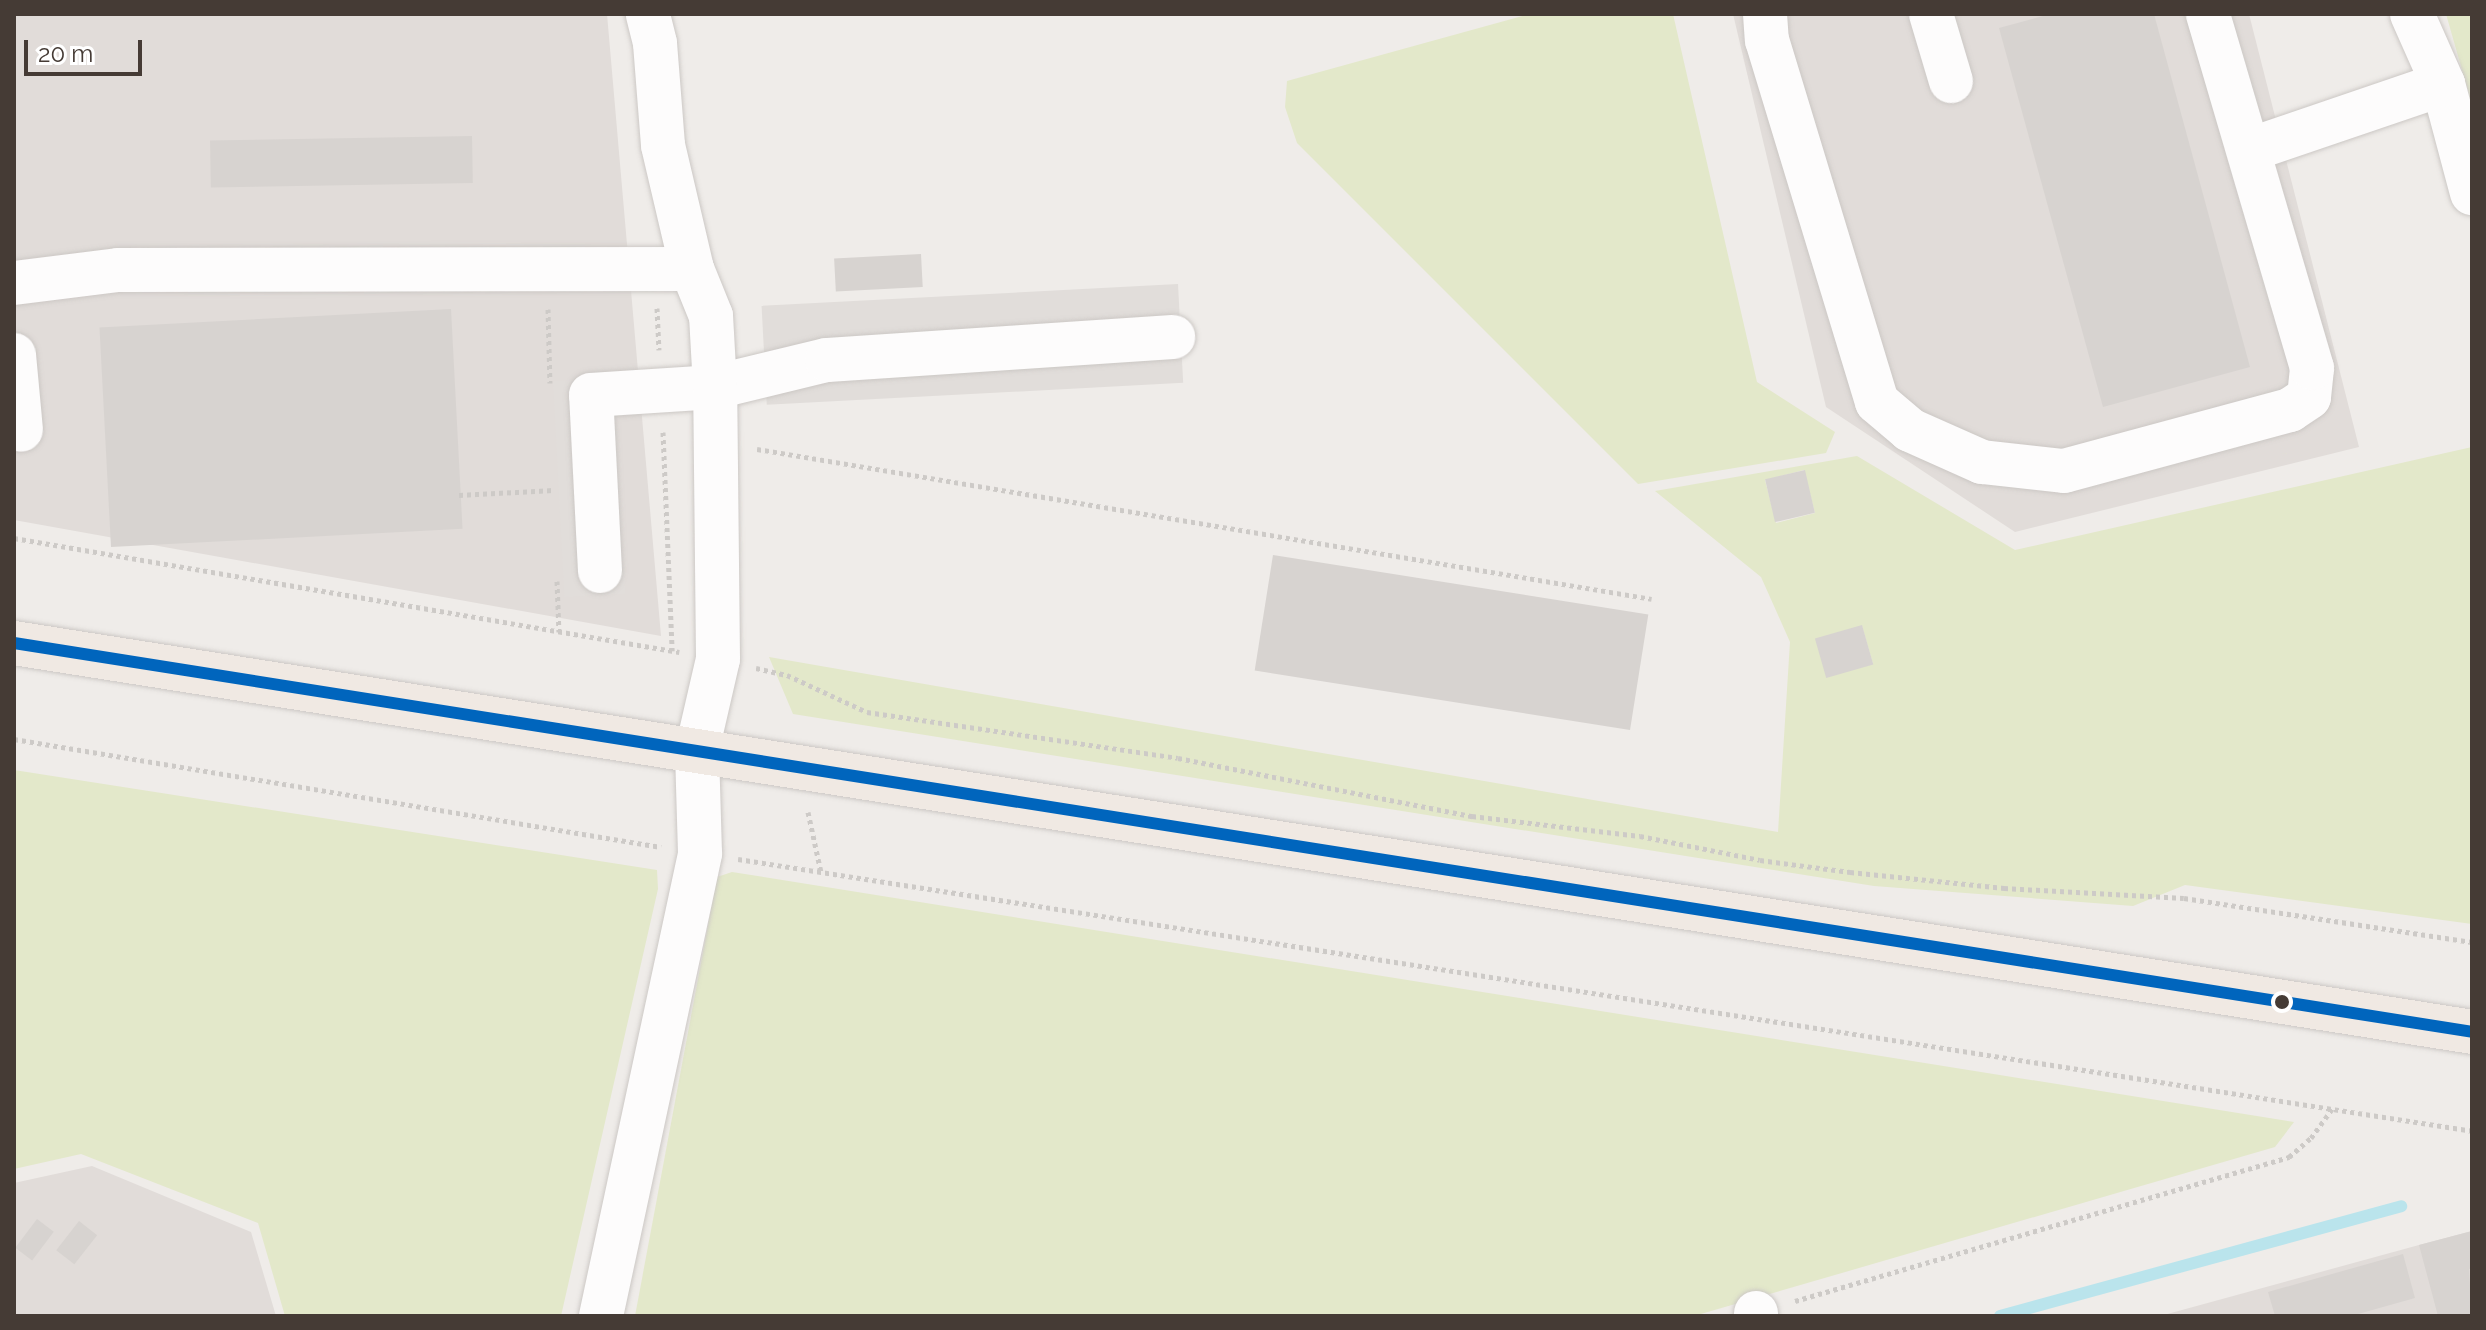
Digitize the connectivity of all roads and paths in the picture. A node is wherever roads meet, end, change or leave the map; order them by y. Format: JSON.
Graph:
{"nodes":[{"id":1,"x":648,"y":14,"type":"edge"},
{"id":2,"x":1765,"y":14,"type":"edge"},
{"id":3,"x":1931,"y":14,"type":"edge"},
{"id":4,"x":2208,"y":14,"type":"edge"},
{"id":5,"x":2412,"y":14,"type":"edge"},
{"id":6,"x":1951,"y":81,"type":"dead end"},
{"id":7,"x":2443,"y":84,"type":"junction"},
{"id":8,"x":2249,"y":150,"type":"junction"},
{"id":9,"x":2472,"y":193,"type":"edge"},
{"id":10,"x":674,"y":269,"type":"junction"},
{"id":11,"x":14,"y":283,"type":"edge"},
{"id":12,"x":1173,"y":337,"type":"dead end"},
{"id":13,"x":14,"y":355,"type":"edge"},
{"id":14,"x":715,"y":387,"type":"junction"},
{"id":15,"x":661,"y":390,"type":"junction"},
{"id":16,"x":21,"y":430,"type":"dead end"},
{"id":17,"x":716,"y":443,"type":"junction"},
{"id":18,"x":554,"y":490,"type":"dead end"},
{"id":19,"x":459,"y":495,"type":"dead end"},
{"id":20,"x":14,"y":538,"type":"edge"},
{"id":21,"x":600,"y":571,"type":"dead end"},
{"id":22,"x":1652,"y":599,"type":"dead end"},
{"id":23,"x":14,"y":643,"type":"edge"},
{"id":24,"x":672,"y":651,"type":"junction"},
{"id":25,"x":718,"y":659,"type":"junction"},
{"id":26,"x":14,"y":739,"type":"edge"},
{"id":27,"x":697,"y":750,"type":"junction"},
{"id":28,"x":808,"y":812,"type":"dead end"},
{"id":29,"x":700,"y":853,"type":"junction"},
{"id":30,"x":821,"y":872,"type":"junction"},
{"id":31,"x":2472,"y":942,"type":"edge"},
{"id":32,"x":2472,"y":1032,"type":"edge"},
{"id":33,"x":2332,"y":1109,"type":"junction"},
{"id":34,"x":2472,"y":1131,"type":"edge"},
{"id":35,"x":1756,"y":1314,"type":"edge"},
{"id":36,"x":601,"y":1316,"type":"edge"}],
"edges":[{"from":1,"to":10,"type":"lane"},
{"from":2,"to":8,"type":"lane"},
{"from":3,"to":6,"type":"lane"},
{"from":4,"to":8,"type":"lane"},
{"from":5,"to":7,"type":"lane"},
{"from":7,"to":8,"type":"lane"},
{"from":7,"to":9,"type":"lane"},
{"from":10,"to":11,"type":"lane"},
{"from":10,"to":14,"type":"lane"},
{"from":10,"to":15,"type":"path"},
{"from":12,"to":14,"type":"lane"},
{"from":13,"to":16,"type":"lane"},
{"from":14,"to":15,"type":"lane"},
{"from":14,"to":17,"type":"lane"},
{"from":15,"to":21,"type":"lane"},
{"from":15,"to":24,"type":"path"},
{"from":17,"to":22,"type":"path"},
{"from":17,"to":25,"type":"lane"},
{"from":18,"to":19,"type":"path"},
{"from":20,"to":24,"type":"path"},
{"from":23,"to":27,"type":"main road"},
{"from":24,"to":25,"type":"path"},
{"from":25,"to":27,"type":"lane"},
{"from":25,"to":31,"type":"path"},
{"from":26,"to":29,"type":"path"},
{"from":27,"to":29,"type":"lane"},
{"from":27,"to":32,"type":"main road"},
{"from":28,"to":30,"type":"path"},
{"from":29,"to":30,"type":"path"},
{"from":29,"to":36,"type":"lane"},
{"from":30,"to":33,"type":"path"},
{"from":33,"to":34,"type":"path"},
{"from":33,"to":35,"type":"path"}]}
